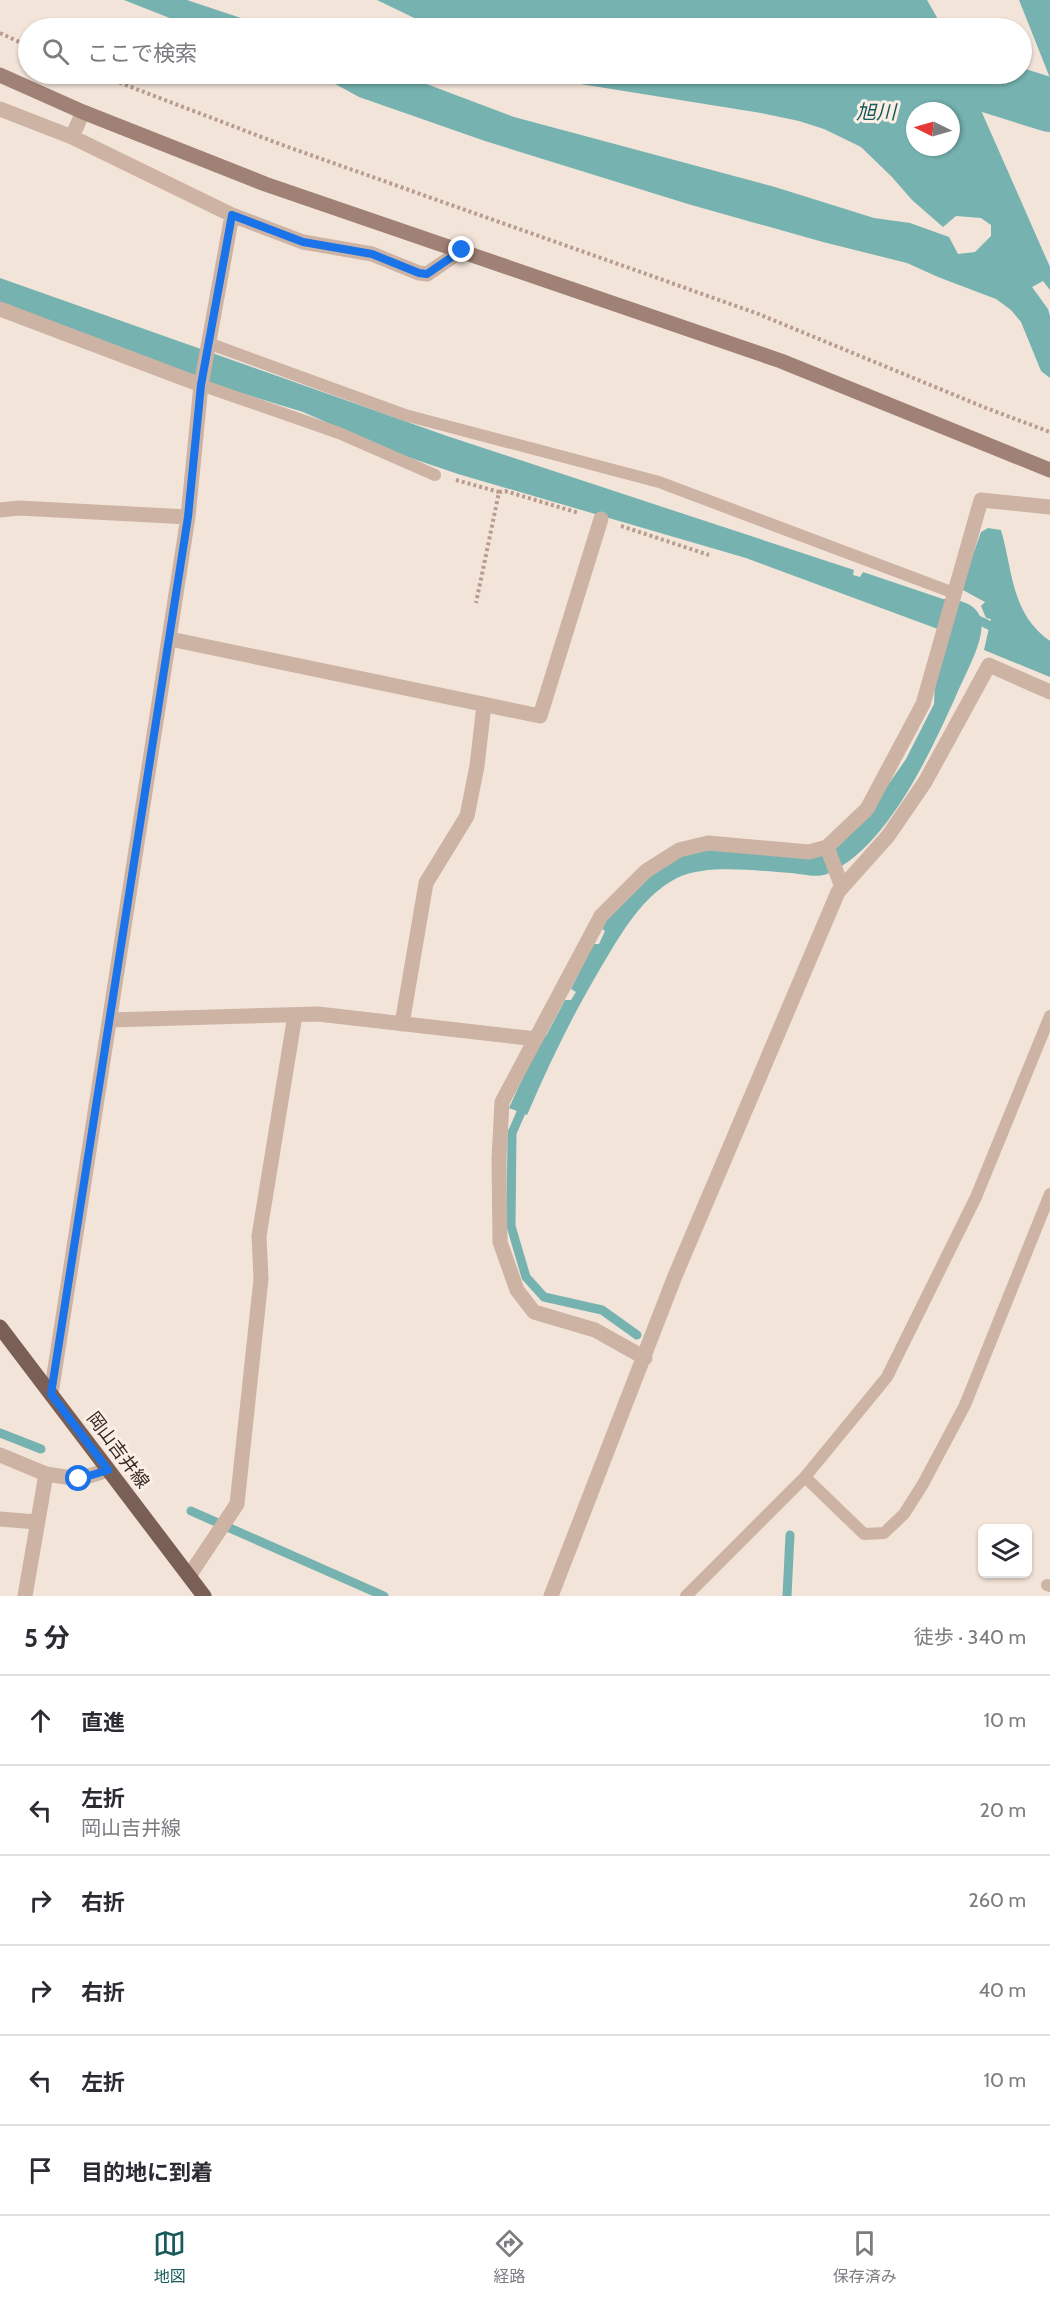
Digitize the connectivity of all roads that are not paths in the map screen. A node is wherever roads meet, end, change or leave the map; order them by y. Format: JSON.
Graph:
{"nodes":[{"id":1,"x":0,"y":75,"type":"edge"},
{"id":2,"x":18,"y":83,"type":"edge"},
{"id":3,"x":20,"y":84,"type":"edge"},
{"id":4,"x":0,"y":109,"type":"edge"},
{"id":5,"x":83,"y":112,"type":"junction"},
{"id":6,"x":72,"y":137,"type":"junction"},
{"id":7,"x":232,"y":215,"type":"junction"},
{"id":8,"x":462,"y":250,"type":"junction"},
{"id":9,"x":0,"y":309,"type":"edge"},
{"id":10,"x":207,"y":345,"type":"junction"},
{"id":11,"x":201,"y":383,"type":"junction"},
{"id":12,"x":1050,"y":471,"type":"edge"},
{"id":13,"x":435,"y":475,"type":"road end"},
{"id":14,"x":1050,"y":507,"type":"edge"},
{"id":15,"x":0,"y":510,"type":"edge"},
{"id":16,"x":188,"y":517,"type":"junction"},
{"id":17,"x":601,"y":519,"type":"road end"},
{"id":18,"x":954,"y":593,"type":"junction"},
{"id":19,"x":170,"y":639,"type":"junction"},
{"id":20,"x":1050,"y":692,"type":"edge"},
{"id":21,"x":484,"y":705,"type":"junction"},
{"id":22,"x":827,"y":847,"type":"junction"},
{"id":23,"x":842,"y":887,"type":"junction"},
{"id":24,"x":295,"y":1015,"type":"junction"},
{"id":25,"x":1050,"y":1016,"type":"edge"},
{"id":26,"x":110,"y":1020,"type":"junction"},
{"id":27,"x":402,"y":1024,"type":"junction"},
{"id":28,"x":536,"y":1039,"type":"junction"},
{"id":29,"x":1050,"y":1194,"type":"edge"},
{"id":30,"x":0,"y":1328,"type":"edge"},
{"id":31,"x":645,"y":1358,"type":"junction"},
{"id":32,"x":51,"y":1394,"type":"junction"},
{"id":33,"x":0,"y":1455,"type":"edge"},
{"id":34,"x":108,"y":1470,"type":"junction"},
{"id":35,"x":46,"y":1474,"type":"junction"},
{"id":36,"x":805,"y":1477,"type":"junction"},
{"id":37,"x":0,"y":1520,"type":"edge"},
{"id":38,"x":36,"y":1522,"type":"junction"},
{"id":39,"x":189,"y":1576,"type":"junction"},
{"id":40,"x":25,"y":1596,"type":"edge"},
{"id":41,"x":204,"y":1596,"type":"edge"},
{"id":42,"x":551,"y":1596,"type":"edge"},
{"id":43,"x":686,"y":1596,"type":"edge"}],
"edges":[{"from":1,"to":2,"type":"street"},
{"from":3,"to":5,"type":"street"},
{"from":4,"to":6,"type":"street"},
{"from":5,"to":6,"type":"street"},
{"from":5,"to":8,"type":"street"},
{"from":6,"to":7,"type":"street"},
{"from":7,"to":8,"type":"street"},
{"from":7,"to":10,"type":"street"},
{"from":8,"to":12,"type":"street"},
{"from":9,"to":11,"type":"street"},
{"from":10,"to":11,"type":"street"},
{"from":10,"to":18,"type":"lane"},
{"from":11,"to":13,"type":"lane"},
{"from":11,"to":16,"type":"street"},
{"from":14,"to":18,"type":"street"},
{"from":15,"to":16,"type":"street"},
{"from":16,"to":19,"type":"street"},
{"from":17,"to":21,"type":"street"},
{"from":18,"to":22,"type":"street"},
{"from":19,"to":21,"type":"street"},
{"from":19,"to":26,"type":"street"},
{"from":20,"to":23,"type":"street"},
{"from":21,"to":27,"type":"street"},
{"from":22,"to":23,"type":"street"},
{"from":22,"to":28,"type":"street"},
{"from":23,"to":31,"type":"street"},
{"from":24,"to":26,"type":"street"},
{"from":24,"to":27,"type":"street"},
{"from":24,"to":39,"type":"street"},
{"from":25,"to":36,"type":"lane"},
{"from":26,"to":32,"type":"street"},
{"from":27,"to":28,"type":"street"},
{"from":28,"to":31,"type":"street"},
{"from":29,"to":36,"type":"lane"},
{"from":30,"to":32,"type":"main road","name":"岡山吉井線"},
{"from":31,"to":42,"type":"street"},
{"from":32,"to":34,"type":"main road","name":"岡山吉井線"},
{"from":33,"to":35,"type":"street"},
{"from":34,"to":35,"type":"street"},
{"from":34,"to":39,"type":"main road","name":"岡山吉井線"},
{"from":35,"to":38,"type":"street"},
{"from":36,"to":43,"type":"lane"},
{"from":37,"to":38,"type":"street"},
{"from":38,"to":40,"type":"street"},
{"from":39,"to":41,"type":"main road","name":"岡山吉井線"}]}
